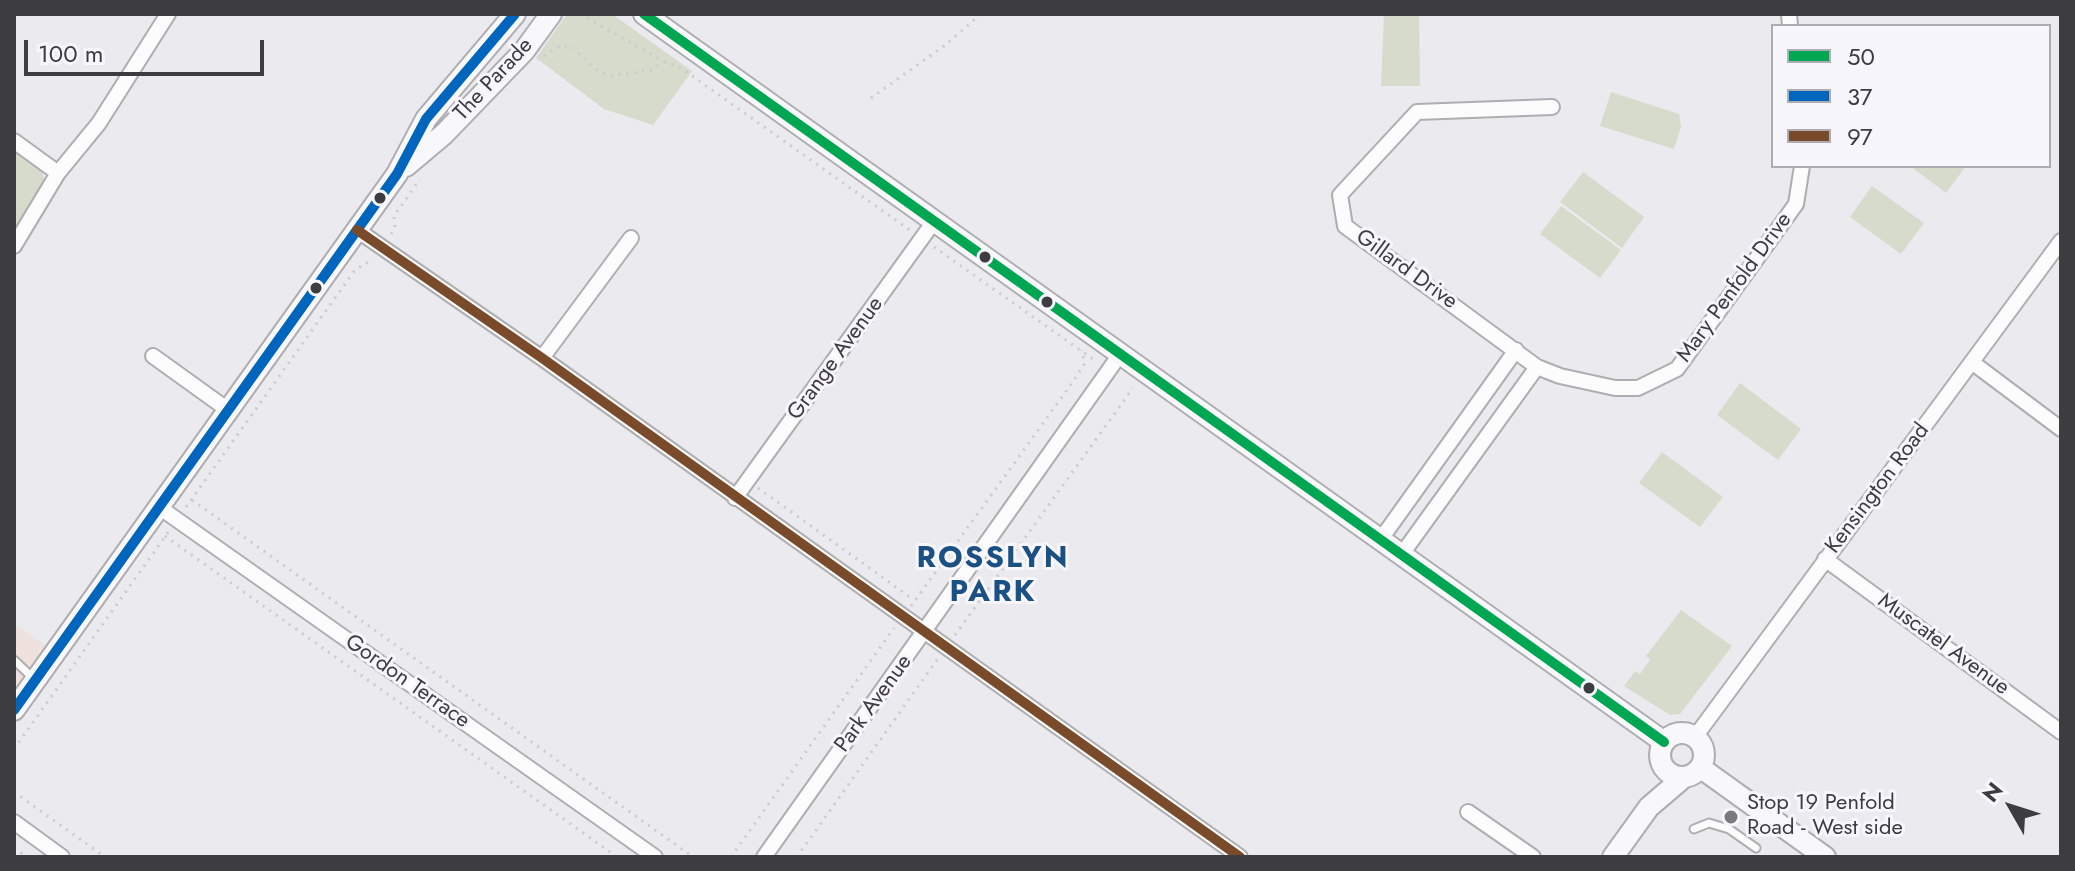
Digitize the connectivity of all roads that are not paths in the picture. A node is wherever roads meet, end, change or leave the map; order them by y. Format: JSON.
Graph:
{"nodes":[{"id":1,"x":168,"y":14,"type":"edge"},
{"id":2,"x":515,"y":14,"type":"edge"},
{"id":3,"x":551,"y":14,"type":"edge"},
{"id":4,"x":644,"y":14,"type":"edge"},
{"id":5,"x":1552,"y":107,"type":"dead end"},
{"id":6,"x":14,"y":141,"type":"edge"},
{"id":7,"x":1802,"y":168,"type":"edge"},
{"id":8,"x":58,"y":173,"type":"junction"},
{"id":9,"x":397,"y":174,"type":"junction"},
{"id":10,"x":935,"y":220,"type":"junction"},
{"id":11,"x":357,"y":230,"type":"junction"},
{"id":12,"x":631,"y":238,"type":"dead end"},
{"id":13,"x":2061,"y":241,"type":"edge"},
{"id":14,"x":14,"y":246,"type":"edge"},
{"id":15,"x":1516,"y":350,"type":"junction"},
{"id":16,"x":1121,"y":353,"type":"junction"},
{"id":17,"x":153,"y":356,"type":"dead end"},
{"id":18,"x":542,"y":358,"type":"junction"},
{"id":19,"x":1973,"y":363,"type":"junction"},
{"id":20,"x":1537,"y":367,"type":"junction"},
{"id":21,"x":228,"y":410,"type":"junction"},
{"id":22,"x":2061,"y":429,"type":"edge"},
{"id":23,"x":735,"y":498,"type":"junction"},
{"id":24,"x":159,"y":507,"type":"junction"},
{"id":25,"x":1381,"y":539,"type":"junction"},
{"id":26,"x":1402,"y":554,"type":"junction"},
{"id":27,"x":1825,"y":559,"type":"junction"},
{"id":28,"x":925,"y":632,"type":"junction"},
{"id":29,"x":14,"y":660,"type":"edge"},
{"id":30,"x":36,"y":680,"type":"junction"},
{"id":31,"x":17,"y":700,"type":"edge"},
{"id":32,"x":2061,"y":732,"type":"edge"},
{"id":33,"x":1695,"y":737,"type":"junction"},
{"id":34,"x":1664,"y":742,"type":"junction"},
{"id":35,"x":1660,"y":763,"type":"junction"},
{"id":36,"x":1692,"y":773,"type":"junction"},
{"id":37,"x":1649,"y":807,"type":"junction"},
{"id":38,"x":1468,"y":812,"type":"dead end"},
{"id":39,"x":14,"y":822,"type":"edge"},
{"id":40,"x":1694,"y":829,"type":"dead end"},
{"id":41,"x":1756,"y":848,"type":"dead end"},
{"id":42,"x":62,"y":857,"type":"edge"},
{"id":43,"x":655,"y":857,"type":"edge"},
{"id":44,"x":764,"y":857,"type":"edge"},
{"id":45,"x":1240,"y":857,"type":"edge"},
{"id":46,"x":1533,"y":857,"type":"edge"},
{"id":47,"x":1613,"y":857,"type":"edge"},
{"id":48,"x":1825,"y":857,"type":"edge"}],
"edges":[{"from":1,"to":8,"type":"street"},
{"from":2,"to":9,"type":"main road","name":"The Parade"},
{"from":3,"to":9,"type":"main road","name":"The Parade"},
{"from":4,"to":10,"type":"main road"},
{"from":5,"to":15,"type":"street","name":"Gillard Drive"},
{"from":6,"to":8,"type":"street"},
{"from":7,"to":20,"type":"street","name":"Mary Penfold Drive"},
{"from":8,"to":14,"type":"street"},
{"from":9,"to":11,"type":"main road","name":"The Parade"},
{"from":10,"to":16,"type":"main road"},
{"from":10,"to":23,"type":"street","name":"Grange Avenue"},
{"from":11,"to":18,"type":"street"},
{"from":11,"to":21,"type":"main road","name":"The Parade"},
{"from":12,"to":18,"type":"street"},
{"from":13,"to":19,"type":"street","name":"Kensington Road"},
{"from":15,"to":20,"type":"street","name":"Gillard Drive"},
{"from":15,"to":25,"type":"street"},
{"from":16,"to":25,"type":"main road"},
{"from":16,"to":28,"type":"street","name":"Park Avenue"},
{"from":17,"to":21,"type":"street"},
{"from":18,"to":23,"type":"street"},
{"from":19,"to":22,"type":"street"},
{"from":19,"to":27,"type":"street","name":"Kensington Road"},
{"from":20,"to":26,"type":"street"},
{"from":21,"to":24,"type":"main road","name":"The Parade"},
{"from":23,"to":28,"type":"street"},
{"from":24,"to":30,"type":"main road","name":"The Parade"},
{"from":24,"to":43,"type":"street","name":"Gordon Terrace"},
{"from":25,"to":26,"type":"main road"},
{"from":26,"to":34,"type":"main road"},
{"from":27,"to":32,"type":"street","name":"Muscatel Avenue"},
{"from":27,"to":33,"type":"street","name":"Kensington Road"},
{"from":28,"to":44,"type":"street","name":"Park Avenue"},
{"from":28,"to":45,"type":"street"},
{"from":29,"to":30,"type":"lane"},
{"from":30,"to":31,"type":"main road","name":"The Parade"},
{"from":33,"to":34,"type":"main road"},
{"from":33,"to":36,"type":"main road"},
{"from":34,"to":35,"type":"main road"},
{"from":35,"to":36,"type":"main road"},
{"from":35,"to":37,"type":"main road"},
{"from":36,"to":37,"type":"main road"},
{"from":36,"to":48,"type":"main road"},
{"from":37,"to":47,"type":"main road"},
{"from":38,"to":46,"type":"street"},
{"from":39,"to":42,"type":"street"},
{"from":40,"to":41,"type":"lane"}]}
